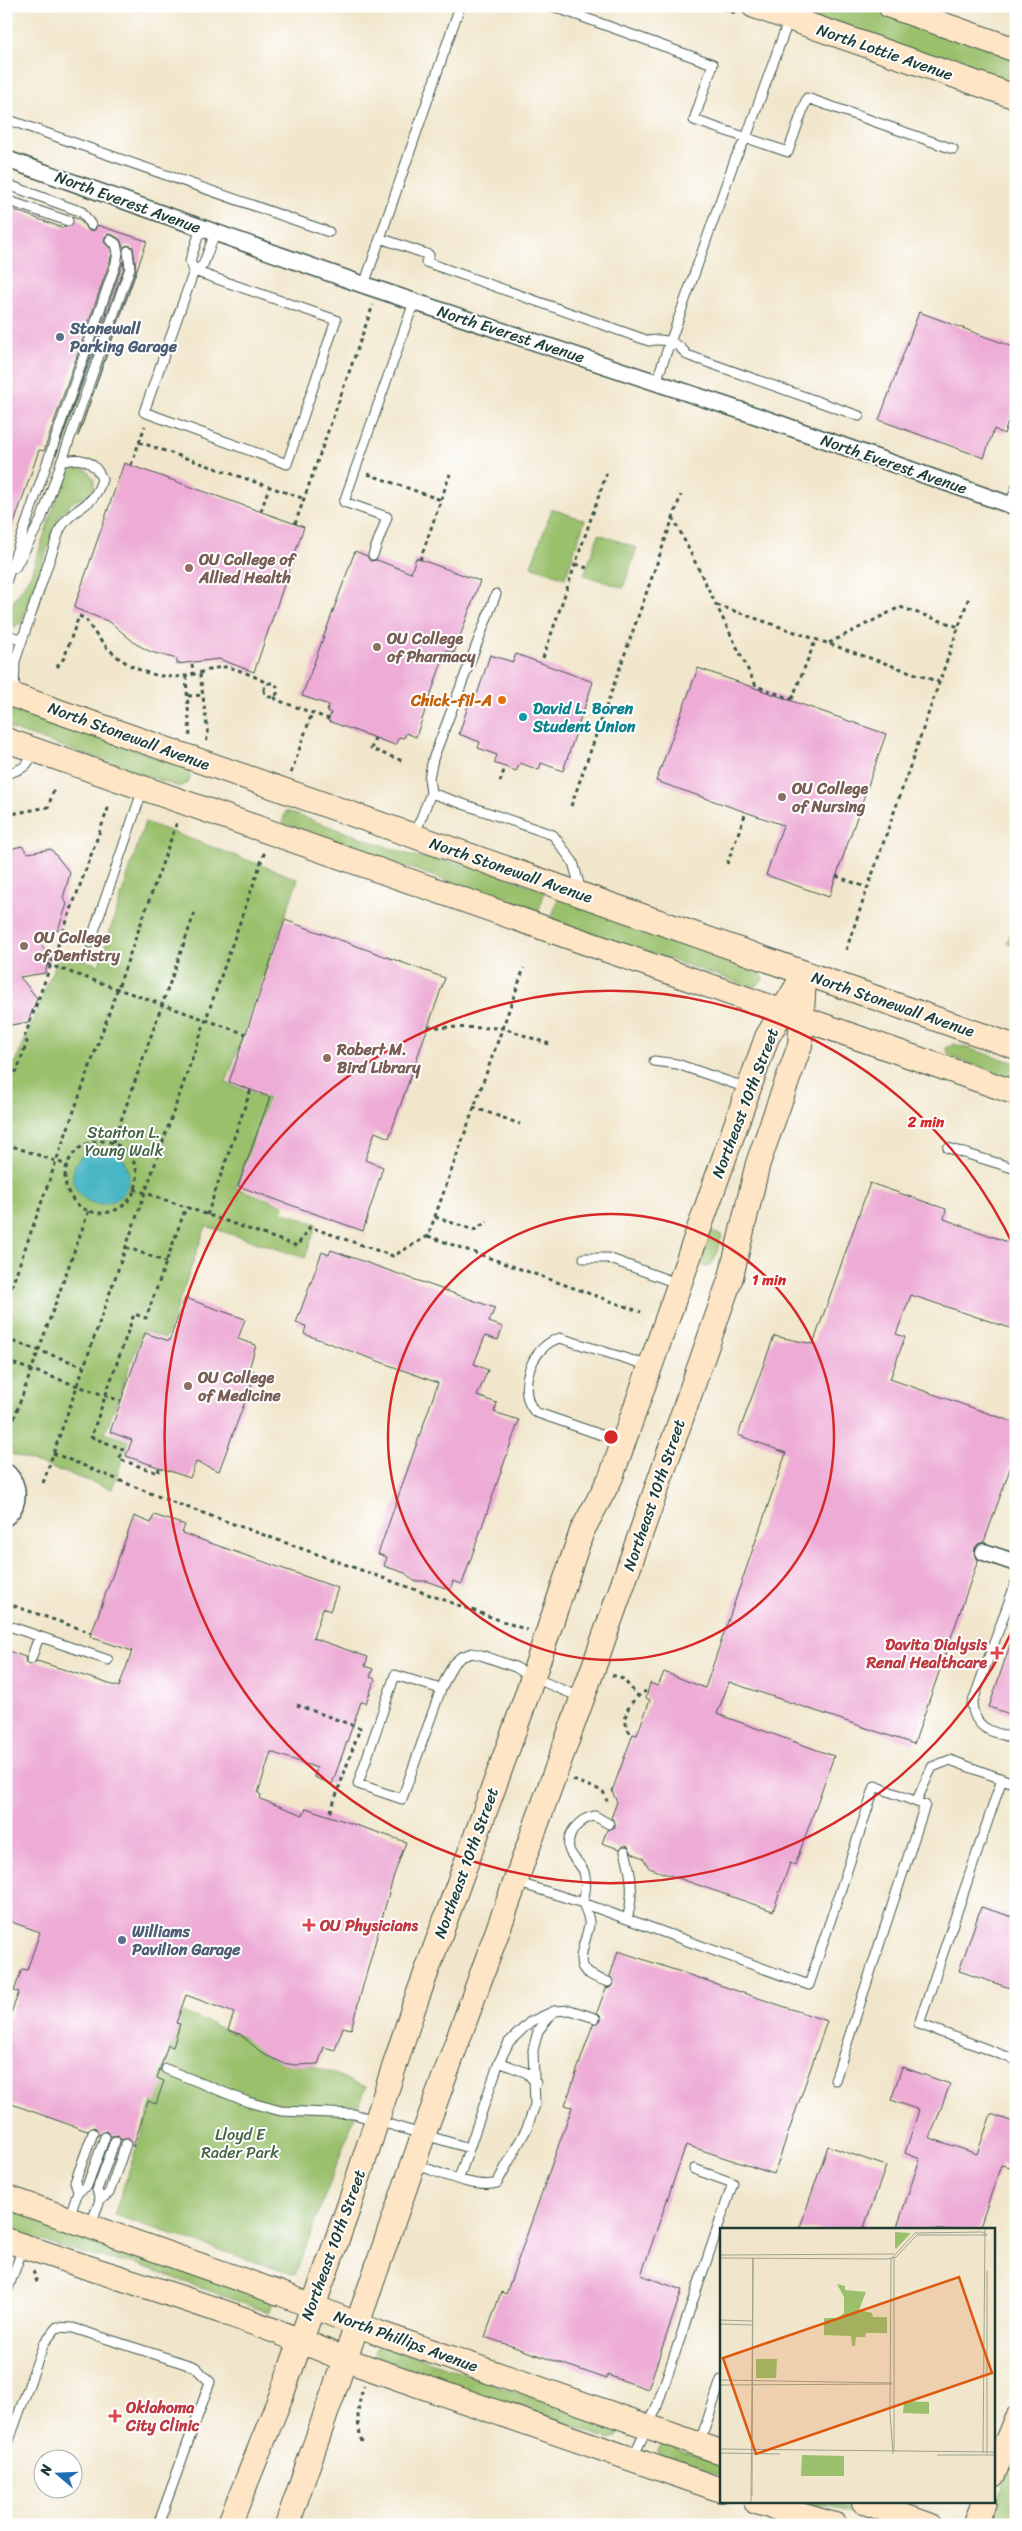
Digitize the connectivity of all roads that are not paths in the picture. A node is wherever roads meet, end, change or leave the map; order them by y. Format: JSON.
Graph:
{"nodes":[{"id":1,"x":460,"y":6,"type":"edge"},
{"id":2,"x":552,"y":6,"type":"edge"},
{"id":3,"x":754,"y":6,"type":"edge"},
{"id":4,"x":890,"y":6,"type":"edge"},
{"id":5,"x":789,"y":19,"type":"junction"},
{"id":6,"x":1016,"y":50,"type":"edge"},
{"id":7,"x":1016,"y":98,"type":"edge"},
{"id":8,"x":6,"y":119,"type":"edge"},
{"id":9,"x":746,"y":138,"type":"junction"},
{"id":10,"x":953,"y":149,"type":"dead end"},
{"id":11,"x":6,"y":159,"type":"edge"},
{"id":12,"x":6,"y":184,"type":"edge"},
{"id":13,"x":6,"y":200,"type":"edge"},
{"id":14,"x":68,"y":221,"type":"dead end"},
{"id":15,"x":91,"y":225,"type":"dead end"},
{"id":16,"x":208,"y":230,"type":"junction"},
{"id":17,"x":328,"y":232,"type":"dead end"},
{"id":18,"x":380,"y":238,"type":"junction"},
{"id":19,"x":110,"y":240,"type":"dead end"},
{"id":20,"x":128,"y":251,"type":"dead end"},
{"id":21,"x":194,"y":271,"type":"junction"},
{"id":22,"x":364,"y":285,"type":"junction"},
{"id":23,"x":414,"y":302,"type":"junction"},
{"id":24,"x":670,"y":342,"type":"junction"},
{"id":25,"x":656,"y":382,"type":"junction"},
{"id":26,"x":859,"y":416,"type":"dead end"},
{"id":27,"x":62,"y":462,"type":"junction"},
{"id":28,"x":1016,"y":488,"type":"edge"},
{"id":29,"x":1013,"y":506,"type":"edge"},
{"id":30,"x":373,"y":555,"type":"dead end"},
{"id":31,"x":6,"y":583,"type":"edge"},
{"id":32,"x":496,"y":594,"type":"dead end"},
{"id":33,"x":6,"y":634,"type":"edge"},
{"id":34,"x":21,"y":640,"type":"junction"},
{"id":35,"x":10,"y":694,"type":"edge"},
{"id":36,"x":6,"y":740,"type":"edge"},
{"id":37,"x":34,"y":750,"type":"junction"},
{"id":38,"x":6,"y":774,"type":"edge"},
{"id":39,"x":143,"y":788,"type":"junction"},
{"id":40,"x":431,"y":793,"type":"junction"},
{"id":41,"x":414,"y":836,"type":"junction"},
{"id":42,"x":582,"y":895,"type":"junction"},
{"id":43,"x":90,"y":942,"type":"dead end"},
{"id":44,"x":805,"y":973,"type":"junction"},
{"id":45,"x":792,"y":1014,"type":"junction"},
{"id":46,"x":1016,"y":1047,"type":"edge"},
{"id":47,"x":654,"y":1061,"type":"dead end"},
{"id":48,"x":748,"y":1089,"type":"junction"},
{"id":49,"x":1016,"y":1093,"type":"edge"},
{"id":50,"x":948,"y":1148,"type":"dead end"},
{"id":51,"x":1016,"y":1169,"type":"edge"},
{"id":52,"x":584,"y":1258,"type":"dead end"},
{"id":53,"x":679,"y":1284,"type":"junction"},
{"id":54,"x":650,"y":1366,"type":"junction"},
{"id":55,"x":623,"y":1443,"type":"junction"},
{"id":56,"x":6,"y":1475,"type":"edge"},
{"id":57,"x":6,"y":1514,"type":"edge"},
{"id":58,"x":984,"y":1552,"type":"dead end"},
{"id":59,"x":1016,"y":1563,"type":"edge"},
{"id":60,"x":1016,"y":1582,"type":"edge"},
{"id":61,"x":6,"y":1624,"type":"edge"},
{"id":62,"x":39,"y":1637,"type":"junction"},
{"id":63,"x":31,"y":1659,"type":"dead end"},
{"id":64,"x":108,"y":1660,"type":"dead end"},
{"id":65,"x":532,"y":1677,"type":"junction"},
{"id":66,"x":440,"y":1689,"type":"junction"},
{"id":67,"x":582,"y":1698,"type":"junction"},
{"id":68,"x":1016,"y":1739,"type":"edge"},
{"id":69,"x":1002,"y":1779,"type":"junction"},
{"id":70,"x":1016,"y":1784,"type":"edge"},
{"id":71,"x":916,"y":1802,"type":"junction"},
{"id":72,"x":608,"y":1824,"type":"dead end"},
{"id":73,"x":625,"y":1851,"type":"dead end"},
{"id":74,"x":515,"y":1882,"type":"junction"},
{"id":75,"x":583,"y":1904,"type":"junction"},
{"id":76,"x":627,"y":1919,"type":"junction"},
{"id":77,"x":608,"y":1982,"type":"dead end"},
{"id":78,"x":554,"y":2011,"type":"junction"},
{"id":79,"x":595,"y":2018,"type":"dead end"},
{"id":80,"x":1016,"y":2060,"type":"edge"},
{"id":81,"x":499,"y":2062,"type":"junction"},
{"id":82,"x":166,"y":2069,"type":"dead end"},
{"id":83,"x":835,"y":2080,"type":"dead end"},
{"id":84,"x":536,"y":2083,"type":"junction"},
{"id":85,"x":378,"y":2121,"type":"junction"},
{"id":86,"x":93,"y":2133,"type":"dead end"},
{"id":87,"x":424,"y":2133,"type":"junction"},
{"id":88,"x":105,"y":2137,"type":"dead end"},
{"id":89,"x":115,"y":2140,"type":"dead end"},
{"id":90,"x":126,"y":2144,"type":"dead end"},
{"id":91,"x":469,"y":2148,"type":"junction"},
{"id":92,"x":414,"y":2164,"type":"junction"},
{"id":93,"x":694,"y":2169,"type":"dead end"},
{"id":94,"x":459,"y":2178,"type":"junction"},
{"id":95,"x":78,"y":2192,"type":"junction"},
{"id":96,"x":6,"y":2197,"type":"edge"},
{"id":97,"x":100,"y":2200,"type":"junction"},
{"id":98,"x":79,"y":2222,"type":"junction"},
{"id":99,"x":15,"y":2243,"type":"edge"},
{"id":100,"x":6,"y":2294,"type":"edge"},
{"id":101,"x":312,"y":2305,"type":"junction"},
{"id":102,"x":358,"y":2324,"type":"junction"},
{"id":103,"x":300,"y":2339,"type":"junction"},
{"id":104,"x":346,"y":2360,"type":"junction"},
{"id":105,"x":720,"y":2386,"type":"edge"},
{"id":106,"x":1016,"y":2419,"type":"edge"},
{"id":107,"x":646,"y":2426,"type":"junction"},
{"id":108,"x":710,"y":2448,"type":"edge"},
{"id":109,"x":6,"y":2449,"type":"edge"},
{"id":110,"x":632,"y":2460,"type":"junction"},
{"id":111,"x":994,"y":2473,"type":"edge"},
{"id":112,"x":720,"y":2490,"type":"edge"},
{"id":113,"x":763,"y":2504,"type":"edge"},
{"id":114,"x":870,"y":2504,"type":"edge"},
{"id":115,"x":983,"y":2504,"type":"edge"},
{"id":116,"x":158,"y":2525,"type":"edge"},
{"id":117,"x":229,"y":2525,"type":"edge"},
{"id":118,"x":288,"y":2525,"type":"edge"},
{"id":119,"x":835,"y":2525,"type":"edge"},
{"id":120,"x":928,"y":2525,"type":"edge"},
{"id":121,"x":975,"y":2525,"type":"edge"}],
"edges":[{"from":1,"to":18,"type":"lane"},
{"from":2,"to":9,"type":"lane"},
{"from":3,"to":5,"type":"main road","name":"North Lottie Avenue"},
{"from":4,"to":6,"type":"main road"},
{"from":5,"to":7,"type":"main road","name":"North Lottie Avenue"},
{"from":5,"to":9,"type":"lane"},
{"from":8,"to":17,"type":"lane"},
{"from":9,"to":10,"type":"lane"},
{"from":9,"to":24,"type":"lane"},
{"from":11,"to":16,"type":"street","name":"North Everest Avenue"},
{"from":12,"to":15,"type":"lane"},
{"from":13,"to":14,"type":"lane"},
{"from":16,"to":21,"type":"lane"},
{"from":16,"to":21,"type":"lane"},
{"from":16,"to":22,"type":"street","name":"North Everest Avenue"},
{"from":18,"to":22,"type":"lane"},
{"from":18,"to":24,"type":"lane"},
{"from":19,"to":31,"type":"lane"},
{"from":20,"to":27,"type":"lane"},
{"from":21,"to":21,"type":"lane"},
{"from":22,"to":23,"type":"street","name":"North Everest Avenue"},
{"from":23,"to":25,"type":"street","name":"North Everest Avenue"},
{"from":23,"to":30,"type":"lane"},
{"from":24,"to":25,"type":"lane"},
{"from":24,"to":26,"type":"lane"},
{"from":25,"to":29,"type":"street","name":"North Everest Avenue"},
{"from":27,"to":31,"type":"lane"},
{"from":27,"to":34,"type":"lane"},
{"from":28,"to":29,"type":"lane"},
{"from":32,"to":40,"type":"lane"},
{"from":33,"to":34,"type":"lane"},
{"from":34,"to":35,"type":"lane"},
{"from":35,"to":41,"type":"main road","name":"North Stonewall Avenue"},
{"from":36,"to":37,"type":"main road"},
{"from":37,"to":38,"type":"lane"},
{"from":37,"to":39,"type":"main road"},
{"from":39,"to":43,"type":"lane"},
{"from":39,"to":45,"type":"main road"},
{"from":40,"to":41,"type":"lane"},
{"from":40,"to":42,"type":"lane"},
{"from":41,"to":42,"type":"main road","name":"North Stonewall Avenue"},
{"from":42,"to":44,"type":"main road","name":"North Stonewall Avenue"},
{"from":44,"to":45,"type":"main road","name":"Northeast 10th Street"},
{"from":44,"to":46,"type":"main road","name":"North Stonewall Avenue"},
{"from":45,"to":48,"type":"main road","name":"Northeast 10th Street"},
{"from":45,"to":49,"type":"main road"},
{"from":45,"to":67,"type":"main road","name":"Northeast 10th Street"},
{"from":47,"to":48,"type":"lane"},
{"from":48,"to":53,"type":"main road","name":"Northeast 10th Street"},
{"from":50,"to":51,"type":"lane"},
{"from":52,"to":53,"type":"lane"},
{"from":53,"to":54,"type":"main road","name":"Northeast 10th Street"},
{"from":54,"to":55,"type":"main road","name":"Northeast 10th Street"},
{"from":54,"to":55,"type":"lane"},
{"from":55,"to":65,"type":"main road","name":"Northeast 10th Street"},
{"from":56,"to":57,"type":"street"},
{"from":58,"to":59,"type":"street"},
{"from":60,"to":68,"type":"lane"},
{"from":61,"to":62,"type":"lane"},
{"from":62,"to":63,"type":"lane"},
{"from":62,"to":64,"type":"lane"},
{"from":65,"to":66,"type":"lane"},
{"from":65,"to":67,"type":"lane"},
{"from":65,"to":85,"type":"main road","name":"Northeast 10th Street"},
{"from":66,"to":66,"type":"lane"},
{"from":67,"to":74,"type":"main road","name":"Northeast 10th Street"},
{"from":69,"to":70,"type":"lane"},
{"from":69,"to":71,"type":"lane"},
{"from":69,"to":80,"type":"lane"},
{"from":71,"to":76,"type":"lane"},
{"from":71,"to":83,"type":"lane"},
{"from":72,"to":75,"type":"lane"},
{"from":73,"to":76,"type":"lane"},
{"from":74,"to":75,"type":"lane"},
{"from":74,"to":87,"type":"main road","name":"Northeast 10th Street"},
{"from":75,"to":76,"type":"lane"},
{"from":75,"to":77,"type":"lane"},
{"from":78,"to":79,"type":"lane"},
{"from":78,"to":81,"type":"lane"},
{"from":78,"to":84,"type":"lane"},
{"from":81,"to":84,"type":"lane"},
{"from":81,"to":91,"type":"lane"},
{"from":82,"to":85,"type":"lane"},
{"from":84,"to":94,"type":"lane"},
{"from":85,"to":87,"type":"lane"},
{"from":85,"to":101,"type":"main road","name":"Northeast 10th Street"},
{"from":86,"to":95,"type":"lane"},
{"from":87,"to":91,"type":"lane"},
{"from":87,"to":92,"type":"main road","name":"Northeast 10th Street"},
{"from":88,"to":95,"type":"lane"},
{"from":89,"to":97,"type":"lane"},
{"from":90,"to":97,"type":"lane"},
{"from":91,"to":94,"type":"lane"},
{"from":92,"to":94,"type":"lane"},
{"from":92,"to":102,"type":"main road","name":"Northeast 10th Street"},
{"from":93,"to":107,"type":"lane"},
{"from":95,"to":98,"type":"lane"},
{"from":96,"to":98,"type":"main road","name":"North Phillips Avenue"},
{"from":97,"to":98,"type":"lane"},
{"from":98,"to":101,"type":"main road","name":"North Phillips Avenue"},
{"from":99,"to":100,"type":"lane"},
{"from":99,"to":103,"type":"main road"},
{"from":101,"to":102,"type":"main road","name":"North Phillips Avenue"},
{"from":101,"to":103,"type":"main road","name":"Northeast 10th Street"},
{"from":102,"to":104,"type":"main road","name":"Northeast 10th Street"},
{"from":102,"to":107,"type":"main road","name":"North Phillips Avenue"},
{"from":103,"to":104,"type":"main road"},
{"from":103,"to":117,"type":"main road","name":"Northeast 10th Street"},
{"from":104,"to":110,"type":"main road"},
{"from":104,"to":118,"type":"main road","name":"Northeast 10th Street"},
{"from":105,"to":108,"type":"lane"},
{"from":106,"to":111,"type":"main road"},
{"from":107,"to":108,"type":"main road","name":"North Phillips Avenue"},
{"from":107,"to":110,"type":"lane"},
{"from":109,"to":116,"type":"lane"},
{"from":110,"to":112,"type":"main road"},
{"from":113,"to":119,"type":"main road"},
{"from":114,"to":120,"type":"main road"},
{"from":115,"to":121,"type":"main road"}]}
